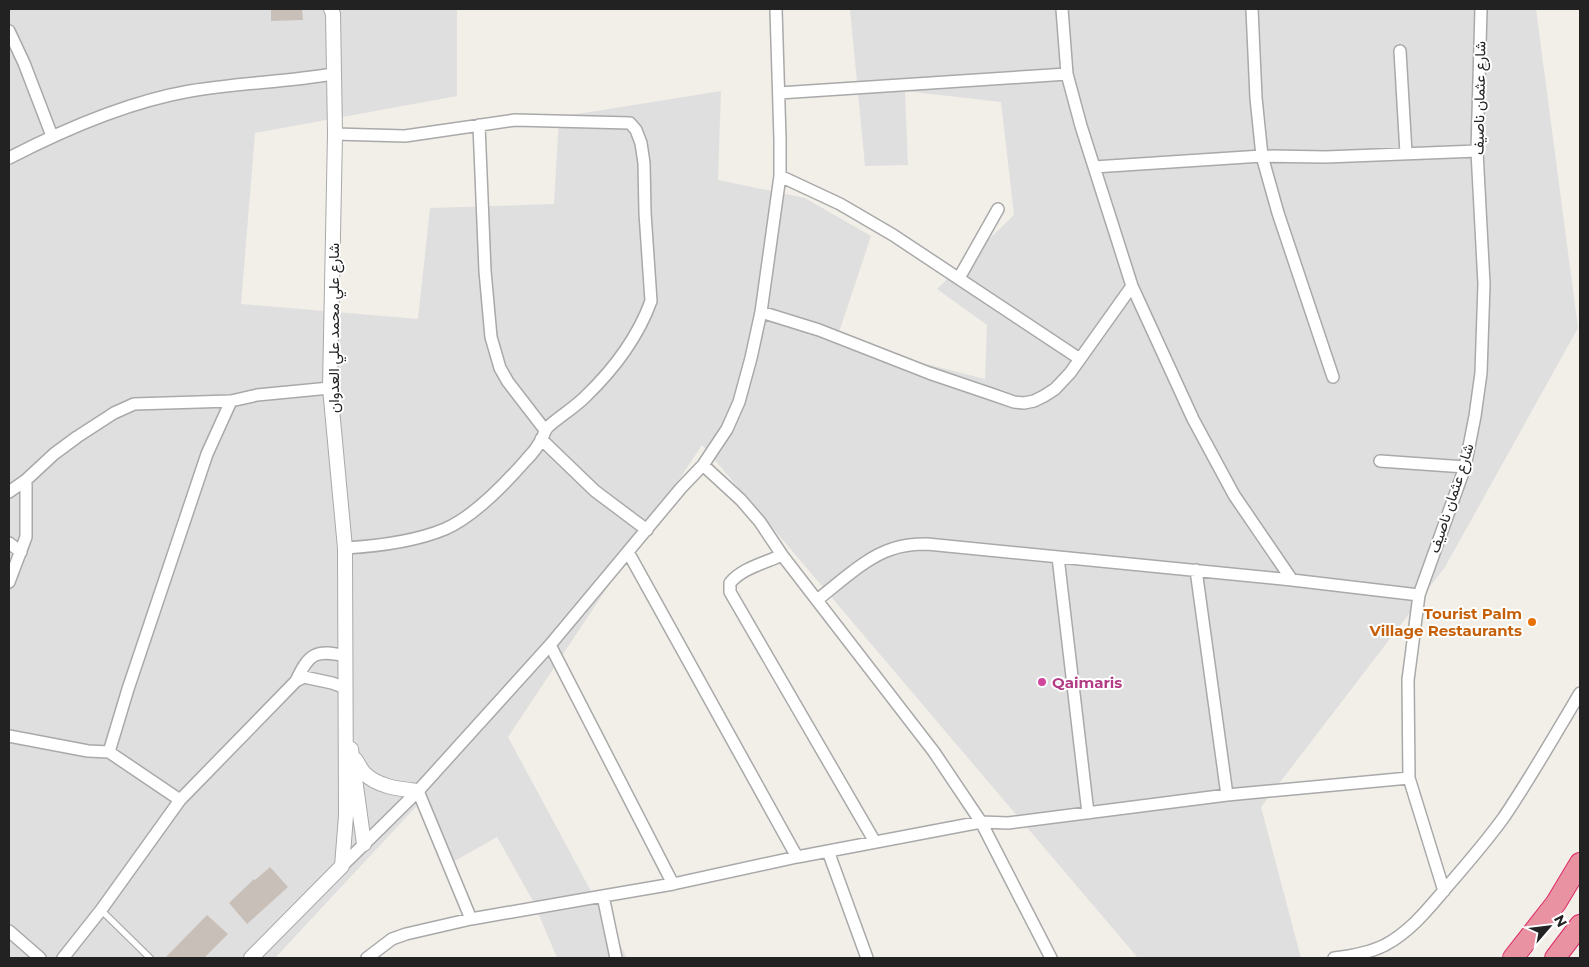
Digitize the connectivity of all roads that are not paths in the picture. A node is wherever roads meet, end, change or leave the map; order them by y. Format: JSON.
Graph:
{"nodes":[{"id":1,"x":1062,"y":9,"type":"edge"},
{"id":2,"x":1252,"y":9,"type":"edge"},
{"id":3,"x":1481,"y":9,"type":"edge"},
{"id":4,"x":333,"y":10,"type":"edge"},
{"id":5,"x":777,"y":10,"type":"edge"},
{"id":6,"x":9,"y":31,"type":"edge"},
{"id":7,"x":1400,"y":51,"type":"dead end"},
{"id":8,"x":333,"y":74,"type":"junction"},
{"id":9,"x":1066,"y":74,"type":"junction"},
{"id":10,"x":779,"y":93,"type":"junction"},
{"id":11,"x":479,"y":125,"type":"junction"},
{"id":12,"x":335,"y":134,"type":"junction"},
{"id":13,"x":52,"y":136,"type":"junction"},
{"id":14,"x":1478,"y":151,"type":"junction"},
{"id":15,"x":1406,"y":153,"type":"junction"},
{"id":16,"x":1262,"y":156,"type":"junction"},
{"id":17,"x":9,"y":158,"type":"edge"},
{"id":18,"x":1094,"y":167,"type":"junction"},
{"id":19,"x":780,"y":176,"type":"junction"},
{"id":20,"x":998,"y":209,"type":"dead end"},
{"id":21,"x":960,"y":278,"type":"junction"},
{"id":22,"x":1132,"y":286,"type":"junction"},
{"id":23,"x":761,"y":312,"type":"junction"},
{"id":24,"x":1080,"y":359,"type":"junction"},
{"id":25,"x":1333,"y":377,"type":"dead end"},
{"id":26,"x":330,"y":388,"type":"junction"},
{"id":27,"x":231,"y":401,"type":"junction"},
{"id":28,"x":543,"y":435,"type":"junction"},
{"id":29,"x":1380,"y":461,"type":"dead end"},
{"id":30,"x":703,"y":465,"type":"junction"},
{"id":31,"x":1464,"y":467,"type":"junction"},
{"id":32,"x":26,"y":480,"type":"junction"},
{"id":33,"x":9,"y":492,"type":"edge"},
{"id":34,"x":647,"y":530,"type":"junction"},
{"id":35,"x":9,"y":543,"type":"edge"},
{"id":36,"x":345,"y":548,"type":"junction"},
{"id":37,"x":21,"y":552,"type":"junction"},
{"id":38,"x":628,"y":552,"type":"junction"},
{"id":39,"x":782,"y":555,"type":"junction"},
{"id":40,"x":1058,"y":557,"type":"junction"},
{"id":41,"x":1196,"y":570,"type":"junction"},
{"id":42,"x":1292,"y":580,"type":"junction"},
{"id":43,"x":9,"y":582,"type":"edge"},
{"id":44,"x":1419,"y":595,"type":"junction"},
{"id":45,"x":817,"y":600,"type":"junction"},
{"id":46,"x":550,"y":645,"type":"junction"},
{"id":47,"x":346,"y":656,"type":"junction"},
{"id":48,"x":296,"y":681,"type":"junction"},
{"id":49,"x":346,"y":688,"type":"junction"},
{"id":50,"x":1580,"y":693,"type":"edge"},
{"id":51,"x":346,"y":731,"type":"junction"},
{"id":52,"x":9,"y":736,"type":"edge"},
{"id":53,"x":109,"y":752,"type":"junction"},
{"id":54,"x":353,"y":755,"type":"junction"},
{"id":55,"x":1409,"y":778,"type":"junction"},
{"id":56,"x":418,"y":792,"type":"junction"},
{"id":57,"x":1227,"y":795,"type":"junction"},
{"id":58,"x":180,"y":800,"type":"junction"},
{"id":59,"x":1088,"y":813,"type":"junction"},
{"id":60,"x":981,"y":822,"type":"junction"},
{"id":61,"x":876,"y":842,"type":"junction"},
{"id":62,"x":364,"y":844,"type":"junction"},
{"id":63,"x":828,"y":851,"type":"junction"},
{"id":64,"x":797,"y":856,"type":"junction"},
{"id":65,"x":1580,"y":863,"type":"edge"},
{"id":66,"x":342,"y":866,"type":"junction"},
{"id":67,"x":673,"y":884,"type":"junction"},
{"id":68,"x":1444,"y":891,"type":"junction"},
{"id":69,"x":603,"y":896,"type":"junction"},
{"id":70,"x":101,"y":910,"type":"junction"},
{"id":71,"x":471,"y":919,"type":"junction"},
{"id":72,"x":1579,"y":927,"type":"edge"},
{"id":73,"x":9,"y":931,"type":"edge"},
{"id":74,"x":40,"y":958,"type":"edge"},
{"id":75,"x":62,"y":958,"type":"edge"},
{"id":76,"x":150,"y":958,"type":"edge"},
{"id":77,"x":251,"y":958,"type":"edge"},
{"id":78,"x":367,"y":958,"type":"edge"},
{"id":79,"x":616,"y":958,"type":"edge"},
{"id":80,"x":867,"y":958,"type":"edge"},
{"id":81,"x":1050,"y":958,"type":"edge"},
{"id":82,"x":1334,"y":958,"type":"edge"},
{"id":83,"x":1513,"y":958,"type":"edge"},
{"id":84,"x":1555,"y":958,"type":"edge"},
{"id":85,"x":1572,"y":958,"type":"edge"}],
"edges":[{"from":1,"to":9,"type":"street"},
{"from":2,"to":16,"type":"street"},
{"from":3,"to":14,"type":"street","name":"شارع عثمان ناصيف"},
{"from":4,"to":8,"type":"street","name":"شارع علي محمد علي العدوان"},
{"from":5,"to":10,"type":"street"},
{"from":6,"to":13,"type":"street"},
{"from":7,"to":15,"type":"street"},
{"from":8,"to":12,"type":"street","name":"شارع علي محمد علي العدوان"},
{"from":8,"to":13,"type":"street"},
{"from":9,"to":10,"type":"street"},
{"from":9,"to":18,"type":"street"},
{"from":10,"to":19,"type":"street"},
{"from":11,"to":12,"type":"street"},
{"from":11,"to":28,"type":"street"},
{"from":11,"to":28,"type":"street"},
{"from":12,"to":26,"type":"street","name":"شارع علي محمد علي العدوان"},
{"from":13,"to":17,"type":"street"},
{"from":14,"to":15,"type":"street"},
{"from":14,"to":31,"type":"street","name":"شارع عثمان ناصيف"},
{"from":15,"to":16,"type":"street"},
{"from":16,"to":18,"type":"street"},
{"from":16,"to":25,"type":"street"},
{"from":18,"to":22,"type":"street"},
{"from":19,"to":21,"type":"street"},
{"from":19,"to":23,"type":"street"},
{"from":20,"to":21,"type":"street"},
{"from":21,"to":24,"type":"street"},
{"from":22,"to":24,"type":"street"},
{"from":22,"to":42,"type":"street"},
{"from":23,"to":24,"type":"street"},
{"from":23,"to":30,"type":"street"},
{"from":26,"to":27,"type":"street"},
{"from":26,"to":36,"type":"street","name":"شارع علي محمد علي العدوان"},
{"from":27,"to":32,"type":"street"},
{"from":27,"to":53,"type":"street"},
{"from":28,"to":34,"type":"street"},
{"from":28,"to":36,"type":"street"},
{"from":29,"to":31,"type":"street"},
{"from":30,"to":34,"type":"street"},
{"from":30,"to":39,"type":"street"},
{"from":31,"to":44,"type":"street","name":"شارع عثمان ناصيف"},
{"from":32,"to":33,"type":"street"},
{"from":32,"to":37,"type":"street"},
{"from":34,"to":38,"type":"street"},
{"from":35,"to":37,"type":"street"},
{"from":36,"to":47,"type":"street","name":"شارع علي محمد علي العدوان"},
{"from":37,"to":43,"type":"street"},
{"from":38,"to":46,"type":"street"},
{"from":38,"to":64,"type":"street"},
{"from":39,"to":45,"type":"street"},
{"from":39,"to":61,"type":"street"},
{"from":40,"to":41,"type":"street"},
{"from":40,"to":45,"type":"street"},
{"from":40,"to":59,"type":"street"},
{"from":41,"to":42,"type":"street"},
{"from":41,"to":57,"type":"street"},
{"from":42,"to":44,"type":"street"},
{"from":44,"to":55,"type":"street","name":"شارع عثمان ناصيف"},
{"from":45,"to":60,"type":"street"},
{"from":46,"to":56,"type":"street"},
{"from":46,"to":67,"type":"street"},
{"from":47,"to":48,"type":"street"},
{"from":47,"to":49,"type":"street","name":"شارع علي محمد علي العدوان"},
{"from":48,"to":49,"type":"street"},
{"from":48,"to":58,"type":"street"},
{"from":49,"to":51,"type":"street","name":"شارع علي محمد علي العدوان"},
{"from":50,"to":68,"type":"street"},
{"from":51,"to":54,"type":"street","name":"شارع علي محمد علي العدوان"},
{"from":51,"to":66,"type":"street","name":"شارع علي محمد علي العدوان"},
{"from":52,"to":53,"type":"street"},
{"from":53,"to":58,"type":"street"},
{"from":54,"to":56,"type":"street"},
{"from":54,"to":62,"type":"street","name":"شارع علي محمد علي العدوان"},
{"from":55,"to":57,"type":"street"},
{"from":55,"to":68,"type":"street","name":"شارع عثمان ناصيف"},
{"from":56,"to":62,"type":"street"},
{"from":56,"to":71,"type":"street"},
{"from":57,"to":59,"type":"street"},
{"from":58,"to":70,"type":"street"},
{"from":59,"to":60,"type":"street"},
{"from":60,"to":61,"type":"street"},
{"from":60,"to":81,"type":"street"},
{"from":61,"to":63,"type":"street"},
{"from":62,"to":66,"type":"street"},
{"from":63,"to":64,"type":"street"},
{"from":63,"to":80,"type":"street"},
{"from":64,"to":67,"type":"street"},
{"from":65,"to":83,"type":"highway"},
{"from":66,"to":77,"type":"street"},
{"from":67,"to":69,"type":"street"},
{"from":68,"to":82,"type":"street"},
{"from":69,"to":71,"type":"street"},
{"from":69,"to":79,"type":"street"},
{"from":70,"to":75,"type":"street"},
{"from":70,"to":76,"type":"lane"},
{"from":71,"to":78,"type":"street"},
{"from":72,"to":84,"type":"highway"},
{"from":72,"to":85,"type":"highway"},
{"from":73,"to":74,"type":"street"}]}
